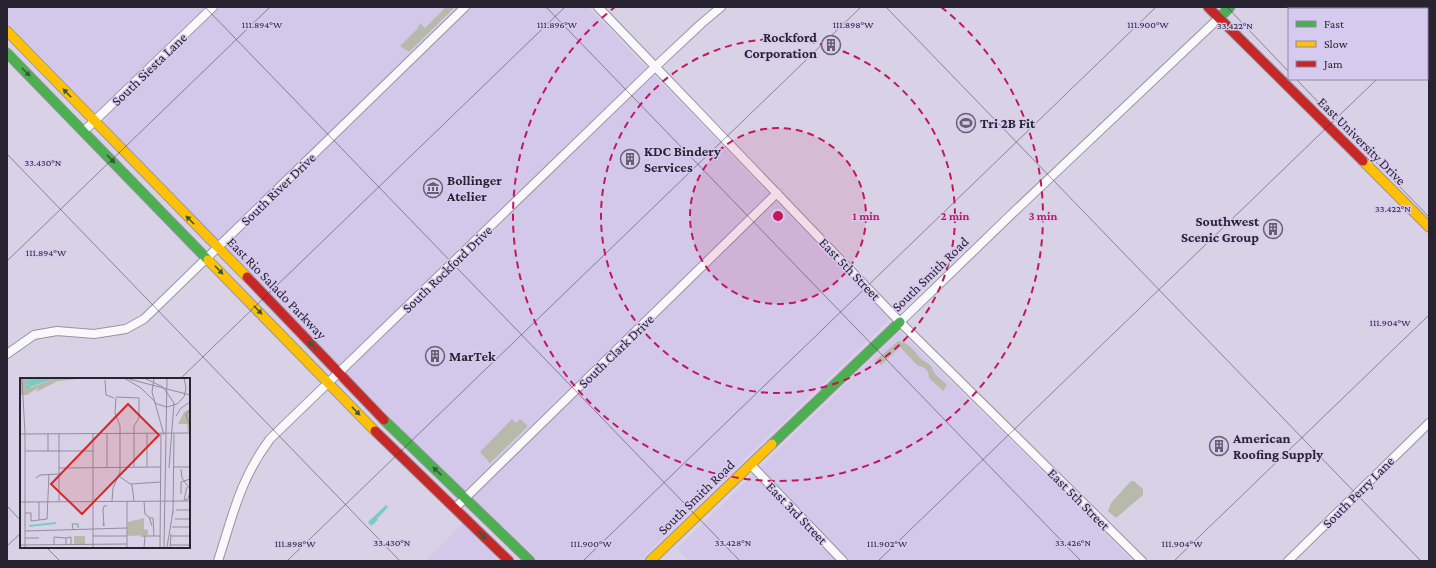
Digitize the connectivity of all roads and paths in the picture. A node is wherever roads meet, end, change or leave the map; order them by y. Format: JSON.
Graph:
{"nodes":[{"id":1,"x":213,"y":7,"type":"edge"},
{"id":2,"x":465,"y":7,"type":"edge"},
{"id":3,"x":598,"y":7,"type":"edge"},
{"id":4,"x":721,"y":7,"type":"edge"},
{"id":5,"x":1208,"y":7,"type":"edge"},
{"id":6,"x":1230,"y":7,"type":"edge"},
{"id":7,"x":1218,"y":18,"type":"junction"},
{"id":8,"x":7,"y":31,"type":"edge"},
{"id":9,"x":7,"y":53,"type":"edge"},
{"id":10,"x":655,"y":67,"type":"junction"},
{"id":11,"x":94,"y":121,"type":"junction"},
{"id":12,"x":84,"y":132,"type":"junction"},
{"id":13,"x":777,"y":193,"type":"junction"},
{"id":14,"x":1429,"y":227,"type":"edge"},
{"id":15,"x":217,"y":247,"type":"junction"},
{"id":16,"x":207,"y":257,"type":"junction"},
{"id":17,"x":900,"y":322,"type":"junction"},
{"id":18,"x":7,"y":354,"type":"edge"},
{"id":19,"x":339,"y":374,"type":"junction"},
{"id":20,"x":329,"y":383,"type":"junction"},
{"id":21,"x":1429,"y":423,"type":"edge"},
{"id":22,"x":751,"y":465,"type":"junction"},
{"id":23,"x":465,"y":497,"type":"junction"},
{"id":24,"x":455,"y":508,"type":"junction"},
{"id":25,"x":218,"y":561,"type":"edge"},
{"id":26,"x":509,"y":561,"type":"edge"},
{"id":27,"x":530,"y":561,"type":"edge"},
{"id":28,"x":650,"y":561,"type":"edge"},
{"id":29,"x":844,"y":561,"type":"edge"},
{"id":30,"x":1142,"y":561,"type":"edge"},
{"id":31,"x":1288,"y":561,"type":"edge"}],
"edges":[{"from":1,"to":11,"type":"street","name":"South Siesta Lane"},
{"from":2,"to":15,"type":"street","name":"South River Drive"},
{"from":3,"to":10,"type":"street","name":"East 5th Street"},
{"from":4,"to":10,"type":"street","name":"South Rockford Drive"},
{"from":5,"to":7,"type":"main road","name":"East University Drive"},
{"from":6,"to":7,"type":"main road","name":"South Smith Road"},
{"from":7,"to":14,"type":"main road","name":"East University Drive"},
{"from":7,"to":17,"type":"street","name":"South Smith Road"},
{"from":11,"to":8,"type":"main road","name":"East Rio Salado Parkway","one_way":true},
{"from":9,"to":12,"type":"main road","one_way":true},
{"from":10,"to":13,"type":"street","name":"East 5th Street"},
{"from":10,"to":19,"type":"street","name":"South Rockford Drive"},
{"from":11,"to":12,"type":"street","name":"South Siesta Lane"},
{"from":15,"to":11,"type":"main road","name":"East Rio Salado Parkway","one_way":true},
{"from":12,"to":16,"type":"main road","name":"East Rio Salado Parkway","one_way":true},
{"from":13,"to":17,"type":"street","name":"East 5th Street"},
{"from":13,"to":23,"type":"street","name":"South Clark Drive"},
{"from":15,"to":16,"type":"street","name":"South River Drive"},
{"from":19,"to":15,"type":"main road","name":"East Rio Salado Parkway","one_way":true},
{"from":16,"to":18,"type":"street","name":"South River Drive"},
{"from":16,"to":20,"type":"main road","name":"East Rio Salado Parkway","one_way":true},
{"from":17,"to":22,"type":"main road","name":"South Smith Road"},
{"from":17,"to":30,"type":"street","name":"East 5th Street"},
{"from":19,"to":20,"type":"street","name":"South Rockford Drive"},
{"from":23,"to":19,"type":"main road","name":"East Rio Salado Parkway","one_way":true},
{"from":20,"to":24,"type":"main road","name":"East Rio Salado Parkway","one_way":true},
{"from":20,"to":25,"type":"street","name":"South Rockford Drive"},
{"from":21,"to":31,"type":"street","name":"South Perry Lane"},
{"from":22,"to":28,"type":"main road","name":"South Smith Road"},
{"from":22,"to":29,"type":"street","name":"East 3rd Street"},
{"from":23,"to":24,"type":"street","name":"South Clark Drive"},
{"from":23,"to":27,"type":"main road","name":"East Rio Salado Parkway"},
{"from":24,"to":26,"type":"main road","name":"East Rio Salado Parkway","one_way":true}]}
